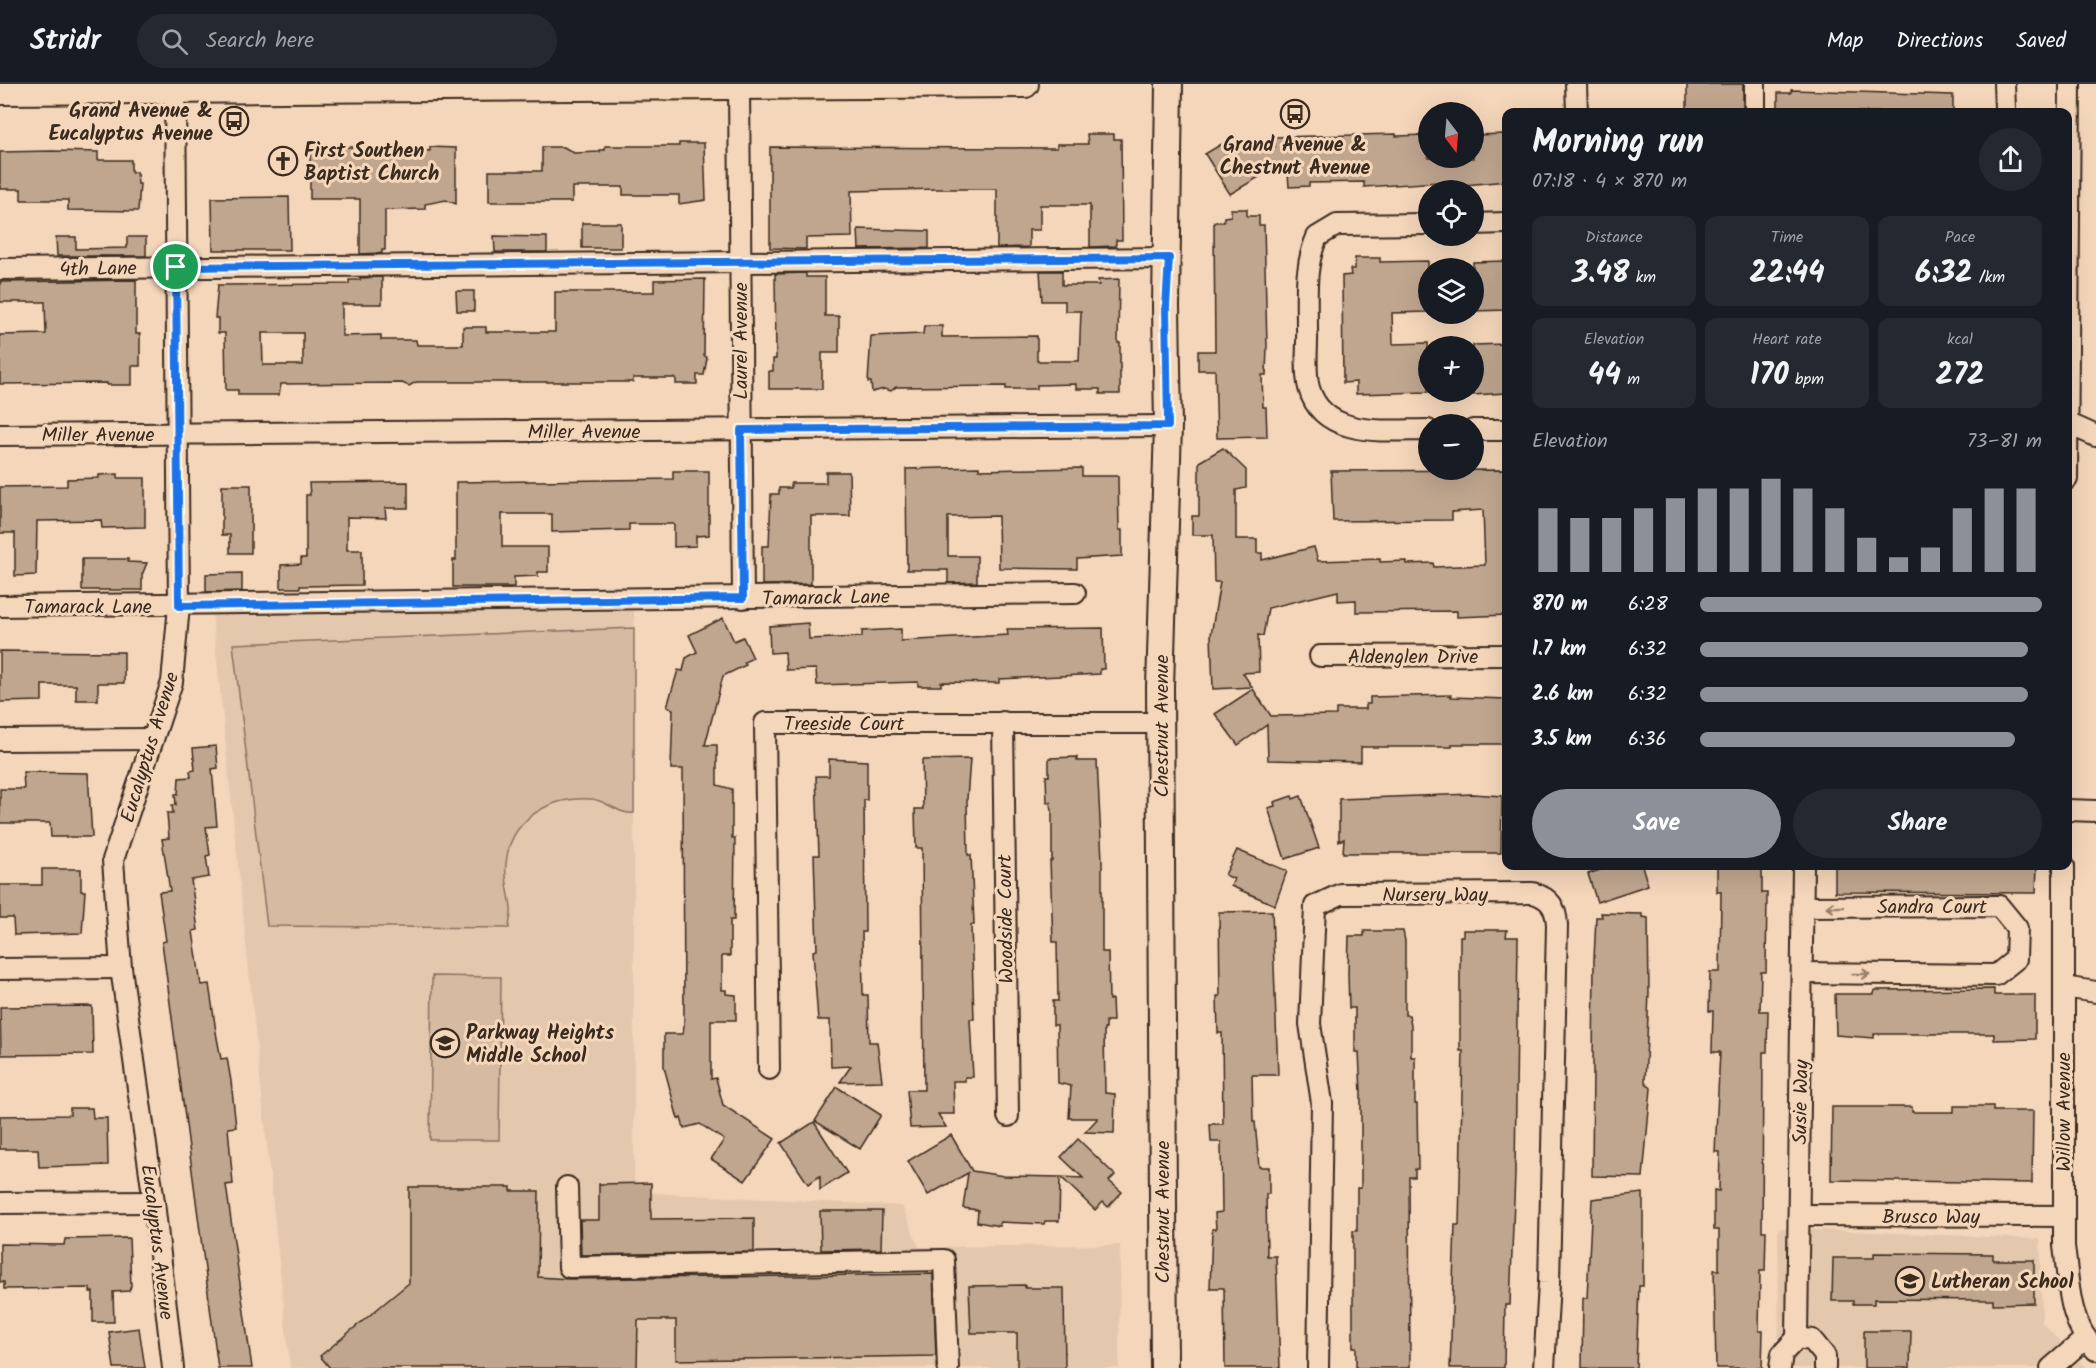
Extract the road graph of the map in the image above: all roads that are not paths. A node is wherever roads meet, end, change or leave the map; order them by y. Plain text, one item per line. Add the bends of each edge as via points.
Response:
1 (739, 84) edge
2 (1025, 84) edge
3 (1169, 84) edge
4 (1576, 84) edge
5 (1755, 84) edge
6 (2004, 84) edge
7 (2070, 84) edge
8 (175, 87) edge
9 (0, 92) edge
10 (1577, 108) edge
11 (1755, 108) edge
12 (2005, 108) dead end
13 (2070, 108) edge
14 (1502, 223) edge
15 (1418, 224) edge
16 (1484, 224) edge
17 (1169, 258) junction
18 (740, 263) junction
19 (176, 267) junction
20 (0, 269) edge
21 (2072, 425) edge
22 (1168, 426) junction
23 (741, 430) junction
24 (1418, 430) edge
25 (1484, 430) edge
26 (1502, 430) edge
27 (177, 434) junction
28 (0, 435) edge
29 (2096, 436) edge
30 (1075, 593) dead end
31 (743, 598) junction
32 (0, 606) edge
33 (179, 606) junction
34 (1502, 655) edge
35 (1320, 656) dead end
36 (1003, 722) junction
37 (1160, 723) junction
38 (153, 739) junction
39 (0, 740) edge
40 (2072, 810) edge
41 (2096, 811) edge
42 (1803, 870) edge
43 (2064, 870) edge
44 (1803, 907) junction
45 (121, 968) junction
46 (0, 969) edge
47 (1802, 973) junction
48 (2064, 987) junction
49 (2096, 992) edge
50 (769, 1069) dead end
51 (1008, 1116) dead end
52 (567, 1187) dead end
53 (154, 1202) junction
54 (0, 1203) edge
55 (1799, 1215) junction
56 (2062, 1216) junction
57 (1797, 1338) junction
58 (2091, 1344) edge
59 (173, 1368) edge
60 (948, 1368) edge
61 (1164, 1368) edge
62 (1318, 1368) edge
63 (1544, 1368) edge
64 (1780, 1368) edge
65 (1825, 1368) edge
66 (2051, 1368) edge

1 - 2 main road
1 - 8 main road
1 - 18 street, Laurel Avenue
3 - 17 main road, Chestnut Avenue
4 - 10 street
5 - 11 street
6 - 12 street
7 - 13 street
8 - 9 main road
8 - 19 street, Eucalyptus Avenue
14 - 16 street
15 - 24 street via 1337,225 1317,237 1306,272 1308,386 1316,405 1335,421 1362,431
17 - 18 street, 4th Lane
17 - 22 main road, Chestnut Avenue
18 - 19 street, 4th Lane
18 - 23 street, Laurel Avenue
19 - 20 street, 4th Lane
19 - 27 street, Eucalyptus Avenue
21 - 29 street
22 - 23 street, Miller Avenue
22 - 37 main road, Chestnut Avenue
23 - 27 street, Miller Avenue
23 - 31 street, Laurel Avenue
25 - 26 street
27 - 28 street, Miller Avenue
27 - 33 street, Eucalyptus Avenue
30 - 31 street, Tamarack Lane
31 - 33 street, Tamarack Lane
32 - 33 street, Tamarack Lane
33 - 38 street, Eucalyptus Avenue via 172,681
34 - 35 street, Aldenglen Drive
36 - 37 street, Treeside Court
36 - 50 street, Treeside Court via 765,723
36 - 51 street, Woodside Court
37 - 61 main road, Chestnut Avenue
38 - 39 street
38 - 45 street, Eucalyptus Avenue via 113,860
40 - 41 street
42 - 44 street, Susie Way
43 - 48 street, Willow Avenue
44 - 47 street, Susie Way
47 -> 44 street, Sandra Court via 1996,975 2016,959 2017,928 1999,906
45 - 46 street
45 - 53 street, Eucalyptus Avenue
47 - 55 street, Susie Way
48 - 49 street
48 - 56 street, Willow Avenue
52 - 60 street via 569,1267 944,1260
53 - 54 street
53 - 59 street, Eucalyptus Avenue
55 - 56 street, Brusco Way
55 - 57 street, Susie Way
56 - 58 street, Willow Avenue via 2072,1309
57 - 64 street via 1782,1354
57 - 65 street via 1812,1340 1825,1356
58 - 66 street
62 - 63 street, Nursery Way via 1322,1103 1311,1024 1315,906 1341,894 1533,893 1551,902 1557,925

